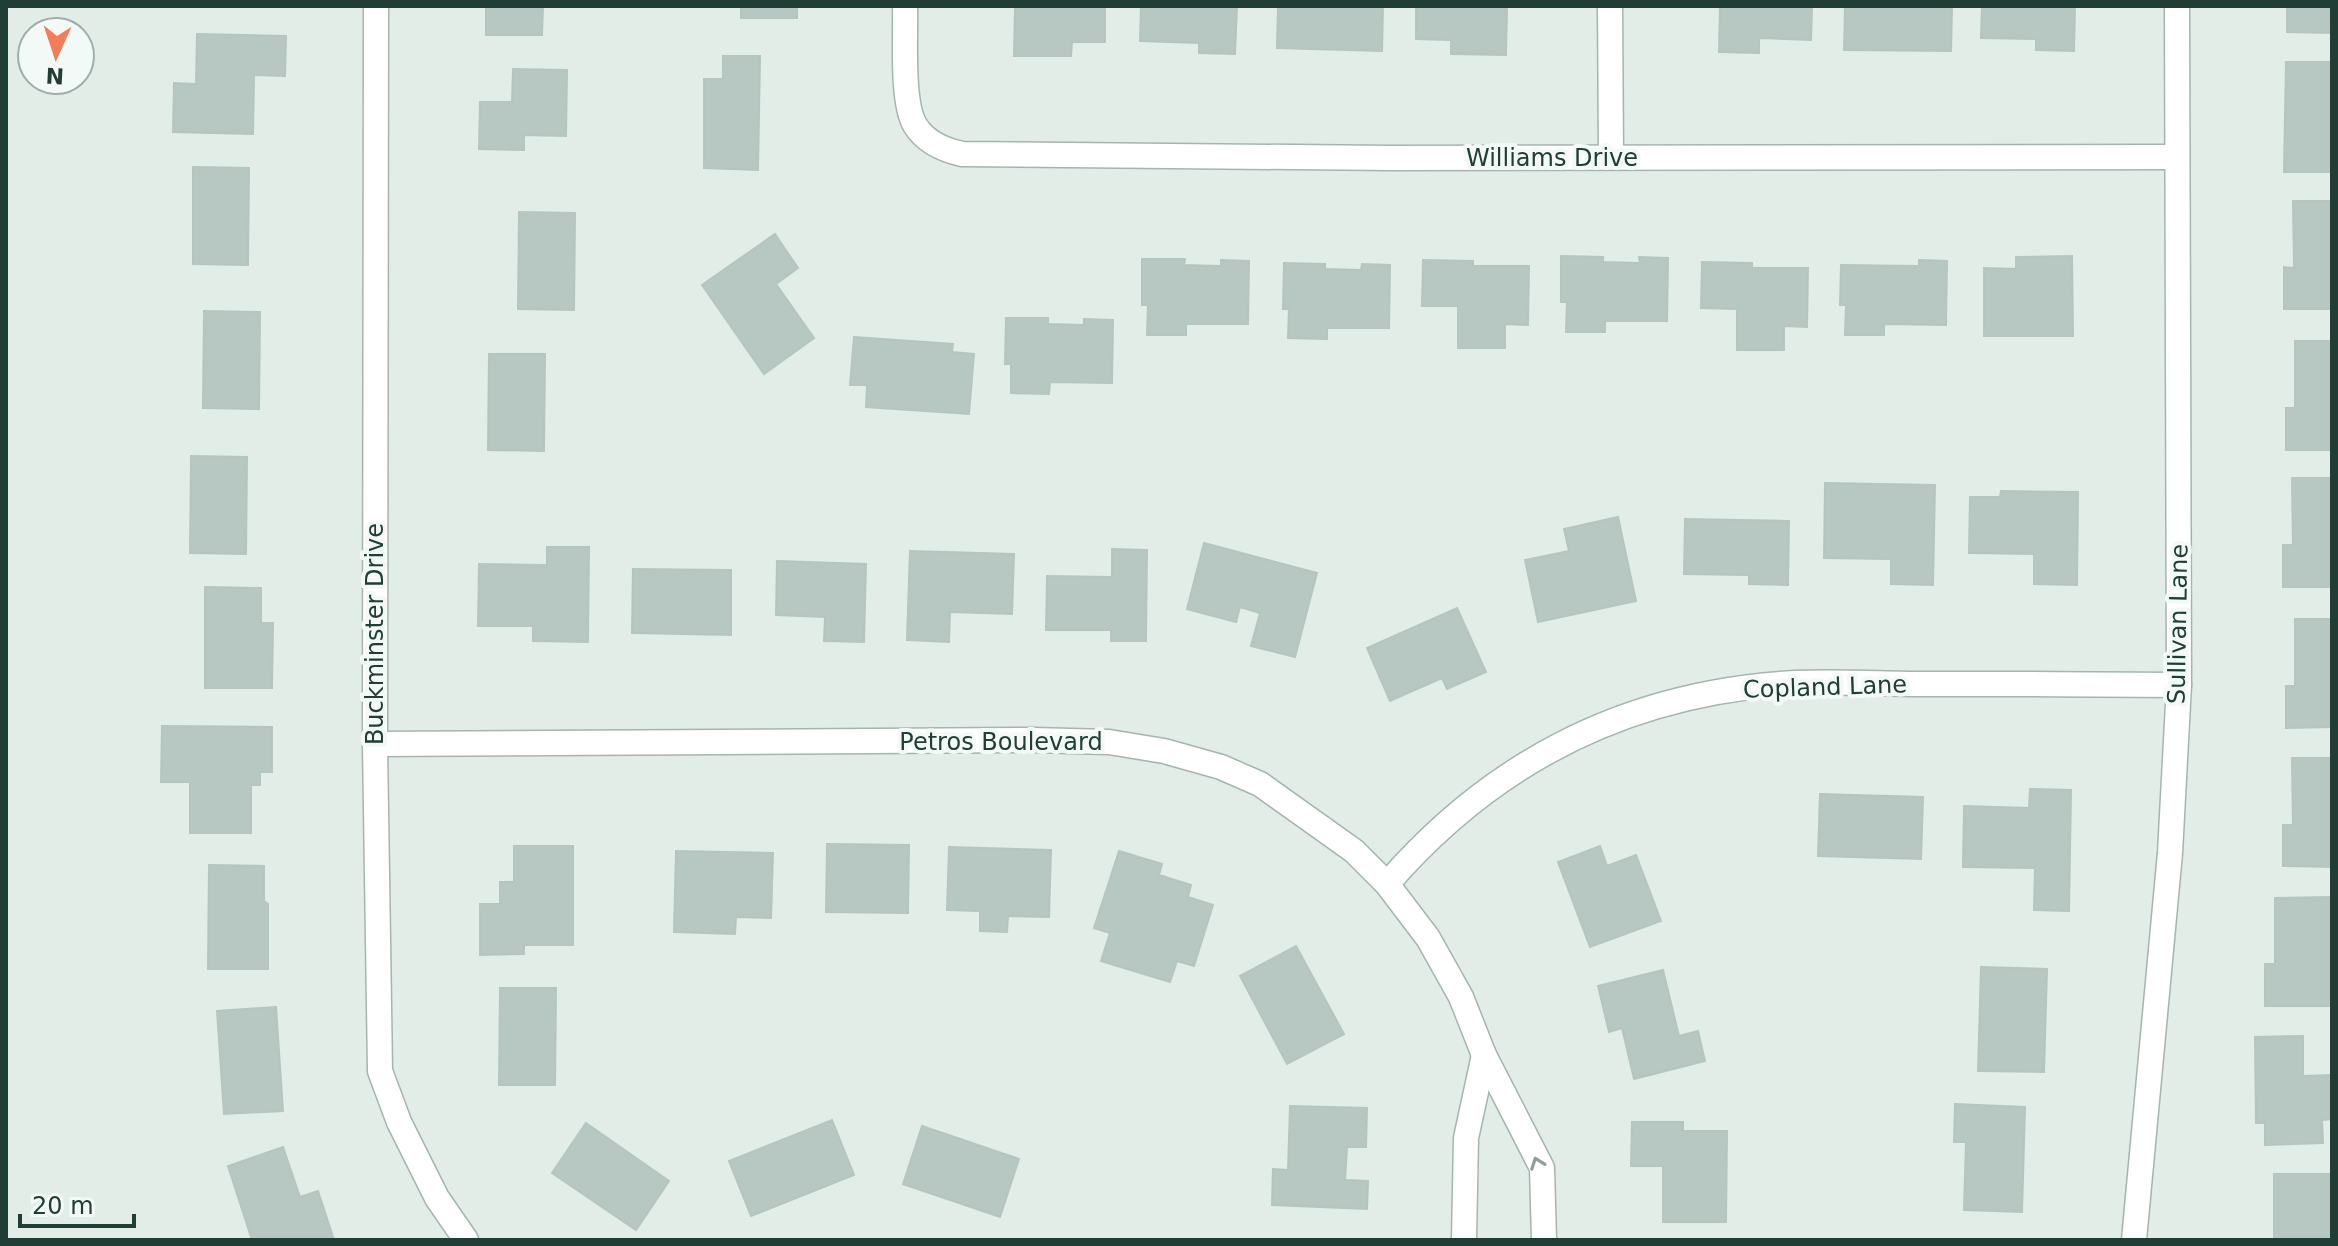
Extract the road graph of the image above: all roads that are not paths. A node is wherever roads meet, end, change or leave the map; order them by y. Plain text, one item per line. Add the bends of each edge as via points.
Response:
1 (376, 6) edge
2 (905, 6) edge
3 (1610, 6) edge
4 (2177, 6) edge
5 (1611, 157) junction
6 (2177, 157) junction
7 (2179, 685) junction
8 (375, 744) junction
9 (1387, 884) junction
10 (1484, 1055) junction
11 (466, 1240) edge
12 (1464, 1240) edge
13 (1544, 1240) edge
14 (2134, 1240) edge

1 - 8 street, Buckminster Drive
2 - 5 street, Williams Drive via 909,110 916,127 945,150
3 - 5 street
4 - 6 street, Sullivan Lane
5 - 6 street, Williams Drive
6 - 7 street, Sullivan Lane
7 - 9 street, Copland Lane via 1795,683 1714,693 1636,711 1574,737 1512,772 1458,812
7 - 14 street, Sullivan Lane via 2170,853
8 - 9 street, Petros Boulevard via 1109,742 1221,767 1260,784 1354,851
8 - 11 street, Buckminster Drive via 380,1071 437,1198
9 - 10 street, Petros Boulevard via 1428,938 1461,997
10 - 12 street via 1466,1138
13 -> 10 street, Petros Boulevard via 1542,1168

